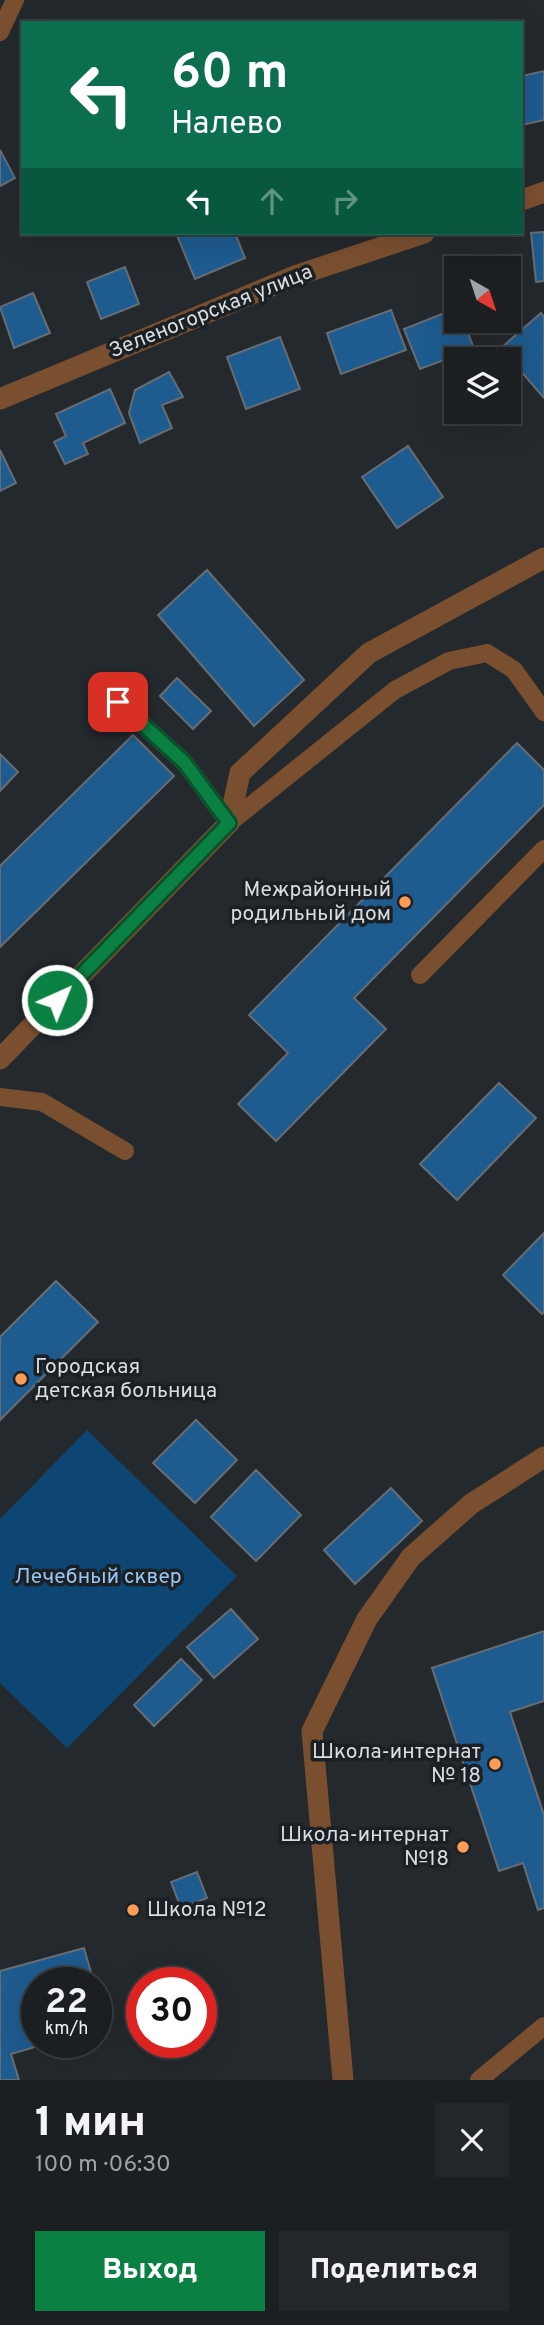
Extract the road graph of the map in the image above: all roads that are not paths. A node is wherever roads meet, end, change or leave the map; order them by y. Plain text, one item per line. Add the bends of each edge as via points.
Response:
1 (15, 0) edge
2 (0, 32) edge
3 (544, 192) edge
4 (523, 200) edge
5 (418, 235) edge
6 (0, 399) edge
7 (544, 558) edge
8 (118, 702) dead end
9 (544, 712) edge
10 (229, 823) junction
11 (544, 849) edge
12 (420, 975) dead end
13 (0, 1059) edge
14 (0, 1097) edge
15 (125, 1151) dead end
16 (544, 1457) edge
17 (544, 2026) edge
18 (343, 2080) edge
19 (479, 2080) edge

1 - 2 lane
3 - 4 street
5 - 6 street, Зеленогорская улица via 295,276
7 - 10 street via 369,653 240,773
8 - 10 lane via 184,762
9 - 10 lane via 514,670 487,653 449,661 395,690
10 - 13 street
11 - 12 lane
14 - 15 lane via 42,1102
16 - 18 street via 471,1504 411,1557 367,1619 312,1731
17 - 19 lane

